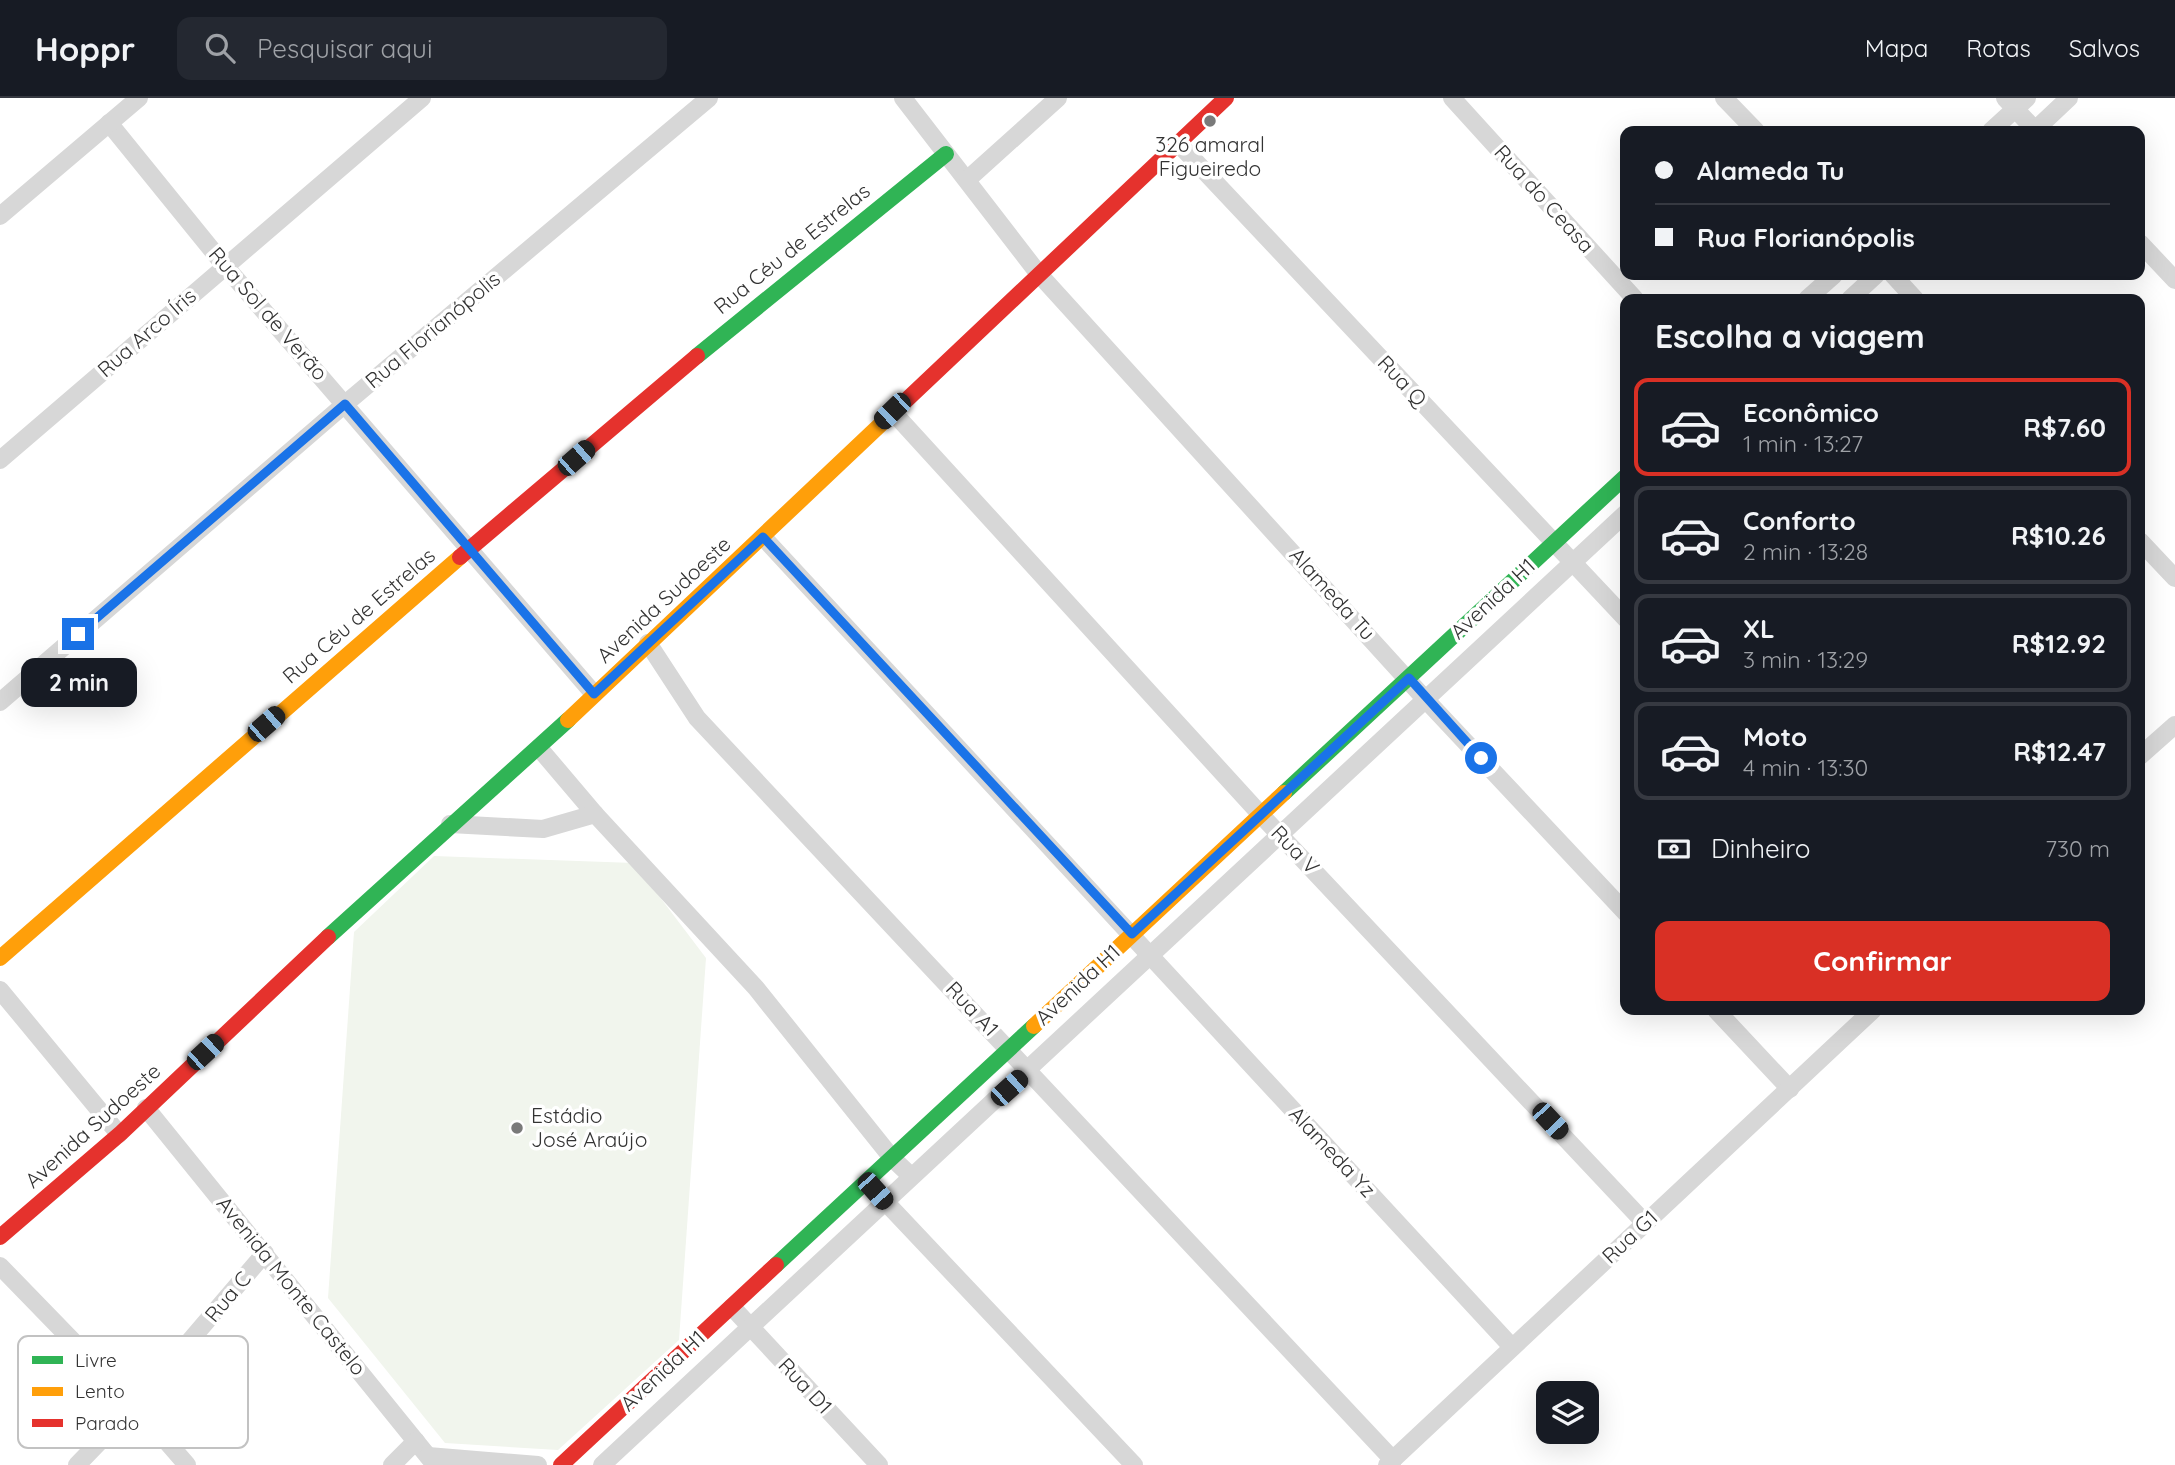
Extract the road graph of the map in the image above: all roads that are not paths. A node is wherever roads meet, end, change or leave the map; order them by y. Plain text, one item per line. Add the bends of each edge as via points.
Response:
1 (139, 98) edge
2 (422, 98) edge
3 (709, 98) edge
4 (903, 98) edge
5 (1058, 98) edge
6 (1226, 98) edge
7 (1452, 98) edge
8 (1724, 98) edge
9 (2069, 98) edge
10 (2016, 102) edge
11 (109, 123) junction
12 (1751, 126) edge
13 (1995, 126) edge
14 (2032, 126) edge
15 (2040, 126) edge
16 (1178, 143) junction
17 (946, 154) junction
18 (968, 179) junction
19 (0, 192) edge
20 (6, 211) edge
21 (2145, 248) edge
22 (225, 266) junction
23 (1038, 273) junction
24 (1828, 280) edge
25 (1871, 280) edge
26 (1897, 280) edge
27 (2175, 280) edge
28 (1630, 294) edge
29 (1813, 294) edge
30 (1855, 294) edge
31 (1910, 294) edge
32 (345, 404) junction
33 (892, 411) junction
34 (0, 460) edge
35 (1620, 482) edge
36 (1620, 519) edge
37 (763, 537) junction
38 (1553, 543) junction
39 (2145, 546) edge
40 (471, 549) junction
41 (1574, 564) junction
42 (2175, 578) edge
43 (1620, 613) edge
44 (648, 643) junction
45 (1409, 678) junction
46 (594, 694) junction
47 (1426, 700) junction
48 (0, 702) edge
49 (2175, 725) edge
50 (539, 748) junction
51 (2145, 752) edge
52 (595, 814) junction
53 (1261, 815) junction
54 (450, 824) junction
55 (1282, 836) junction
56 (1620, 908) edge
57 (1132, 934) junction
58 (1153, 956) junction
59 (0, 958) edge
60 (0, 990) edge
61 (1721, 1015) edge
62 (1868, 1015) edge
63 (1010, 1049) junction
64 (1029, 1070) junction
65 (1790, 1089) junction
66 (146, 1108) junction
67 (120, 1134) junction
68 (892, 1158) junction
69 (911, 1176) junction
70 (866, 1180) junction
71 (884, 1202) junction
72 (1645, 1223) junction
73 (0, 1237) edge
74 (265, 1253) junction
75 (0, 1266) edge
76 (732, 1307) junction
77 (750, 1326) junction
78 (68, 1336) edge
79 (194, 1336) edge
80 (1511, 1347) junction
81 (589, 1439) junction
82 (416, 1441) junction
83 (93, 1448) edge
84 (172, 1448) edge
85 (431, 1461) edge
86 (1390, 1462) edge
87 (608, 1463) edge
88 (77, 1465) edge
89 (187, 1465) edge
90 (392, 1465) edge
91 (538, 1465) edge
92 (561, 1465) edge
93 (879, 1465) edge
94 (1134, 1465) edge

1 - 11 street
2 - 22 street, Rua Arco Íris
3 - 32 street, Rua Florianópolis
4 - 17 street, Alameda Tu
5 - 18 street
6 - 16 street, Avenida Sudoeste
7 - 28 street, Rua do Ceasa
8 - 12 street
9 - 15 street
10 - 13 street
10 - 14 street
11 - 20 street
11 - 22 street, Rua Sol de Verão
16 - 23 street, Avenida Sudoeste
16 - 38 street, Rua Q
17 - 18 street, Alameda Tu
17 - 40 street, Rua Céu de Estrelas via 723,331
18 - 23 street, Alameda Tu
19 - 20 street
21 - 27 street
22 - 32 street, Rua Sol de Verão
22 - 34 street, Rua Arco Íris
23 - 33 street, Avenida Sudoeste
23 - 45 street, Alameda Tu
24 - 29 street
25 - 30 street
26 - 31 street
32 - 40 street, Rua Sol de Verão
32 - 48 street, Rua Florianópolis
33 - 37 street, Avenida Sudoeste
33 - 53 street, Rua V
35 - 38 street, Avenida H1
36 - 41 street, Avenida H1
37 - 44 street, Avenida Sudoeste
37 - 57 street, Alameda Yz
38 - 41 street, Rua Q
38 - 45 street, Avenida H1
39 - 42 street
40 - 46 street, Rua Sol de Verão
40 - 59 street, Rua Céu de Estrelas
41 - 43 street, Rua Q
41 - 47 street, Avenida H1
44 - 46 street, Avenida Sudoeste
44 - 63 street, Rua A1 via 697,718
45 - 47 street, Alameda Tu
45 - 53 street, Avenida H1
46 - 50 street, Avenida Sudoeste
47 - 55 street, Avenida H1
47 - 56 street, Alameda Tu
49 - 51 street
50 - 52 street
50 - 54 street, Avenida Sudoeste
52 - 54 street via 543,829
52 - 68 street via 756,988
53 - 55 street, Rua V
53 - 57 street, Avenida H1
54 - 66 street, Avenida Sudoeste
55 - 58 street, Avenida H1
55 - 72 street, Rua V
57 - 58 street, Alameda Yz
57 - 63 street, Avenida H1
58 - 64 street, Avenida H1
58 - 80 street, Alameda Yz
60 - 67 street
61 - 65 street
62 - 65 street, Rua G1
63 - 64 street, Rua A1
63 - 68 street, Avenida H1
64 - 69 street, Avenida H1
64 - 86 street, Rua A1
65 - 72 street, Rua G1
66 - 67 street, Avenida Sudoeste
66 - 74 street, Avenida Monte Castelo
67 - 73 street, Avenida Sudoeste
68 - 69 street
68 - 70 street, Avenida H1
69 - 71 street, Avenida H1
70 - 71 street
70 - 76 street, Avenida H1
71 - 77 street, Avenida H1
71 - 94 street
72 - 80 street, Rua G1
74 - 79 street, Rua C
74 - 82 street, Avenida Monte Castelo
75 - 78 street
76 - 77 street, Rua D1
76 - 81 street, Avenida H1
77 - 87 street, Avenida H1
77 - 93 street, Rua D1
80 - 86 street, Rua G1
81 - 87 street
81 - 92 street, Avenida H1
82 - 85 street, Avenida Monte Castelo
82 - 90 street
83 - 88 street, Rua C
84 - 89 street
85 - 91 street

